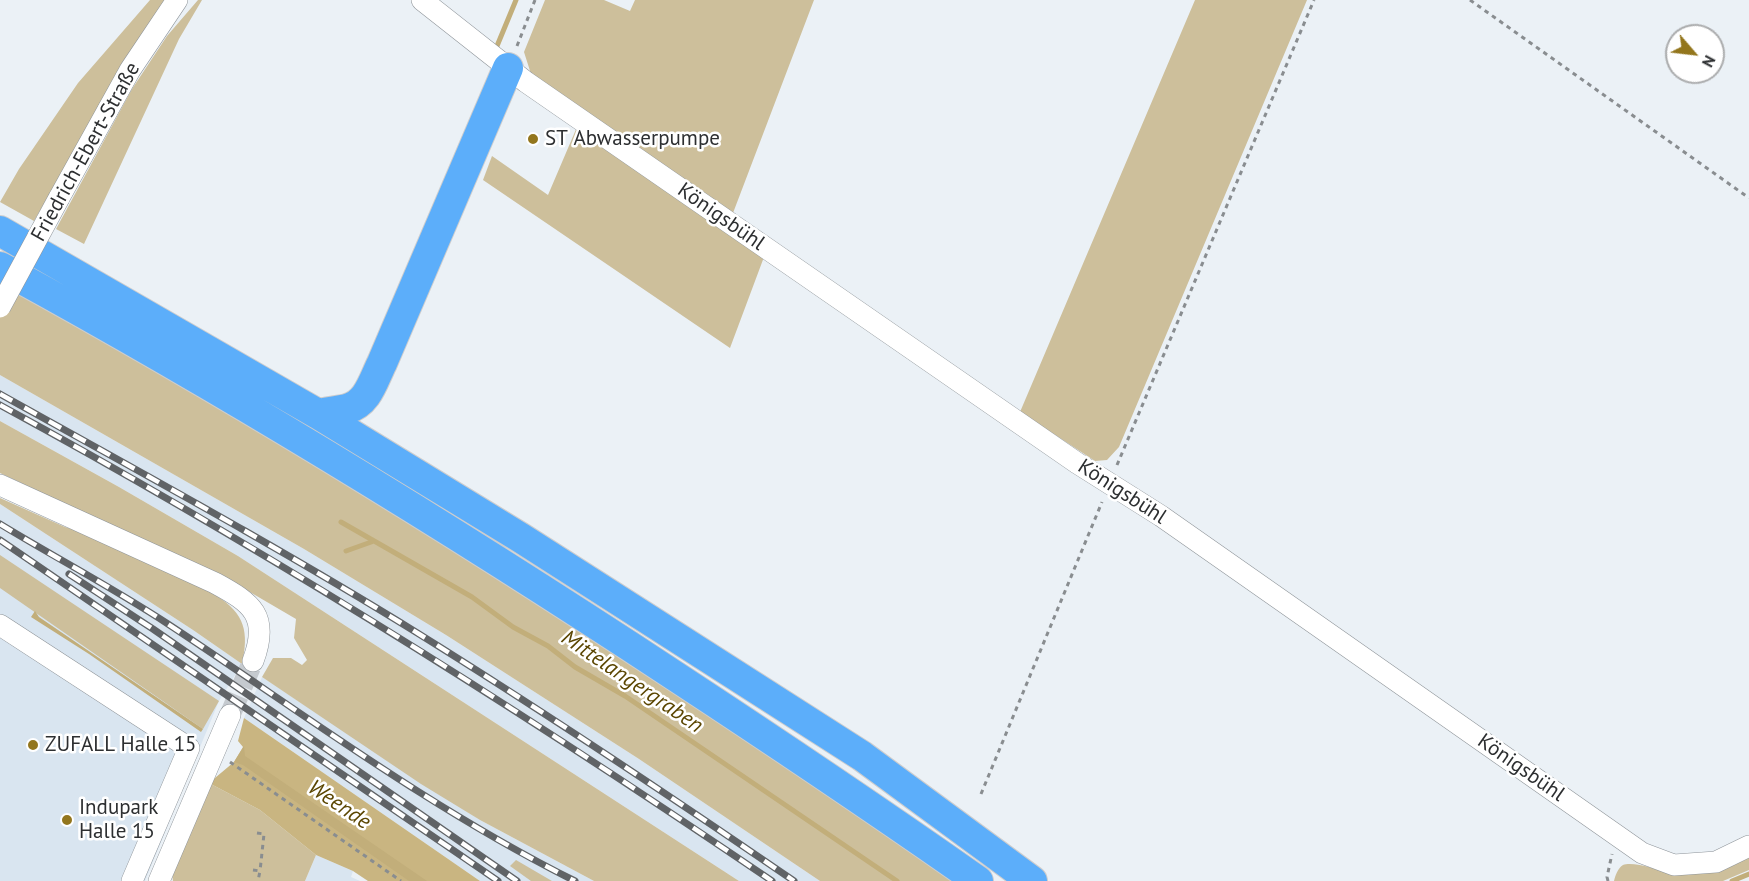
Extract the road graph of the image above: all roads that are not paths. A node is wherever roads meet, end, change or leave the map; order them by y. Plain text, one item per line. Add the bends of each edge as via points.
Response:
1 (177, 0) edge
2 (422, 0) edge
3 (508, 68) junction
4 (0, 231) edge
5 (0, 267) edge
6 (0, 306) edge
7 (318, 414) junction
8 (0, 485) edge
9 (3, 632) edge
10 (253, 661) tunnel mouth
11 (230, 715) tunnel mouth
12 (1749, 846) edge
13 (132, 881) edge
14 (159, 881) edge
15 (978, 881) edge
16 (1032, 881) edge

1 - 6 street, Friedrich-Ebert-Straße, bridge via 130,70
2 - 3 street, Königsbühl
3 - 7 highway via 366,396 346,409
3 - 12 street, Königsbühl via 1642,853 1674,865 1716,862
4 - 7 highway
5 - 15 highway via 293,434 514,570 869,804
7 - 16 highway via 862,756
8 - 10 street via 239,596 260,626
9 - 13 street via 189,748
11 - 14 street

